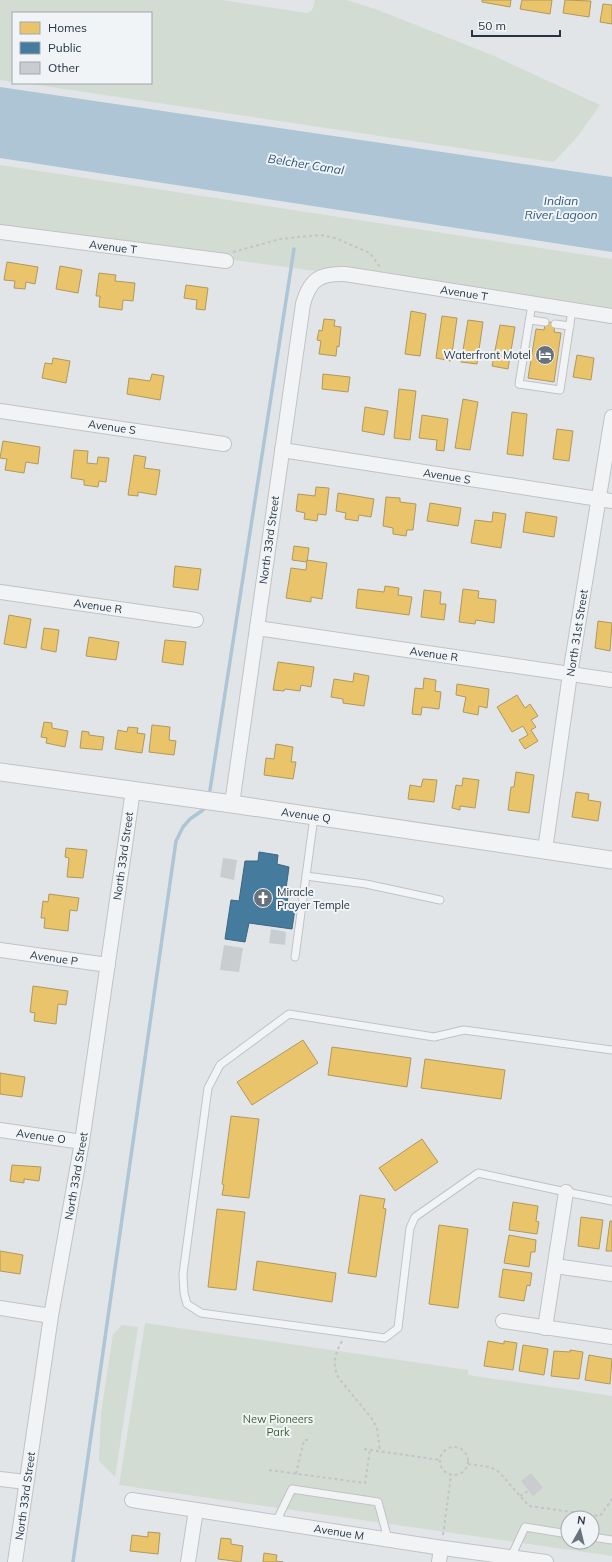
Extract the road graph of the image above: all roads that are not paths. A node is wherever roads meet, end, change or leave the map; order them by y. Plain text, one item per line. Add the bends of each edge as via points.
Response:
1 (0, 232) edge
2 (229, 257) road end
3 (316, 279) joint
4 (532, 304) junction
5 (572, 310) junction
6 (612, 316) edge
7 (530, 320) junction
8 (545, 322) dead end
9 (555, 324) dead end
10 (570, 326) junction
11 (0, 411) edge
12 (612, 417) edge
13 (224, 444) dead end
14 (282, 450) junction
15 (606, 500) edge
16 (0, 592) edge
17 (196, 620) dead end
18 (257, 628) junction
19 (570, 674) junction
20 (612, 680) edge
21 (0, 772) edge
22 (133, 790) junction
23 (232, 804) junction
24 (314, 816) junction
25 (545, 850) junction
26 (612, 860) edge
27 (306, 876) junction
28 (440, 900) dead end
29 (0, 950) edge
30 (295, 957) dead end
31 (108, 965) junction
32 (612, 1050) edge
33 (0, 1130) edge
34 (82, 1142) junction
35 (566, 1192) junction
36 (612, 1201) edge
37 (554, 1266) junction
38 (612, 1274) edge
39 (0, 1308) edge
40 (51, 1316) junction
41 (503, 1321) dead end
42 (545, 1328) junction
43 (612, 1337) edge
44 (0, 1479) edge
45 (26, 1482) junction
46 (132, 1500) dead end
47 (196, 1510) junction
48 (276, 1522) junction
49 (560, 1533) edge
50 (600, 1538) edge
51 (388, 1539) junction
52 (612, 1540) edge
53 (442, 1543) junction
54 (511, 1557) junction
55 (16, 1562) edge
56 (188, 1562) edge
57 (439, 1562) edge
58 (546, 1562) edge

1 - 2 street, Avenue T
3 - 4 street, Avenue T via 331,273
3 - 14 street, North 33rd Street via 306,294 304,304
4 - 5 street, Avenue T
4 - 7 lane
5 - 6 street, Avenue T
5 - 10 lane
7 - 8 lane
7 - 10 lane via 519,384 560,390
9 - 10 lane
11 - 13 street, Avenue S
12 - 15 street, North 31st Street
14 - 15 street, Avenue S
14 - 18 street, North 33rd Street
15 - 19 street, North 31st Street
16 - 17 street, Avenue R
18 - 19 street, Avenue R
18 - 23 street, North 33rd Street
19 - 20 street, Avenue R
19 - 25 street, North 31st Street
21 - 22 street, Avenue Q
22 - 23 street, Avenue Q
22 - 31 street, North 33rd Street
23 - 24 street, Avenue Q
24 - 25 street, Avenue Q
24 - 27 lane
25 - 26 street, Avenue Q
27 - 28 lane via 366,884
27 - 30 lane
29 - 31 street, Avenue P
31 - 34 street, North 33rd Street
32 - 35 lane via 464,1030 434,1037 289,1014 220,1065 208,1088 184,1274 184,1293 188,1304 201,1313 385,1338 398,1328 410,1228 415,1217 478,1173
33 - 34 street, Avenue O
34 - 40 street, North 33rd Street
35 - 36 lane
35 - 37 street
37 - 38 street
37 - 42 street
39 - 40 street
40 - 45 street, North 33rd Street
41 - 42 street
42 - 43 street
44 - 45 street
45 - 55 street, North 33rd Street
46 - 47 street, Avenue M
47 - 48 street, Avenue M
47 - 56 street
48 - 51 street, Avenue M
48 - 51 lane via 292,1489 378,1502
49 - 54 lane via 525,1527
50 - 52 lane
51 - 53 street, Avenue M
53 - 54 street, Avenue M
53 - 57 street
54 - 58 street, Avenue M

